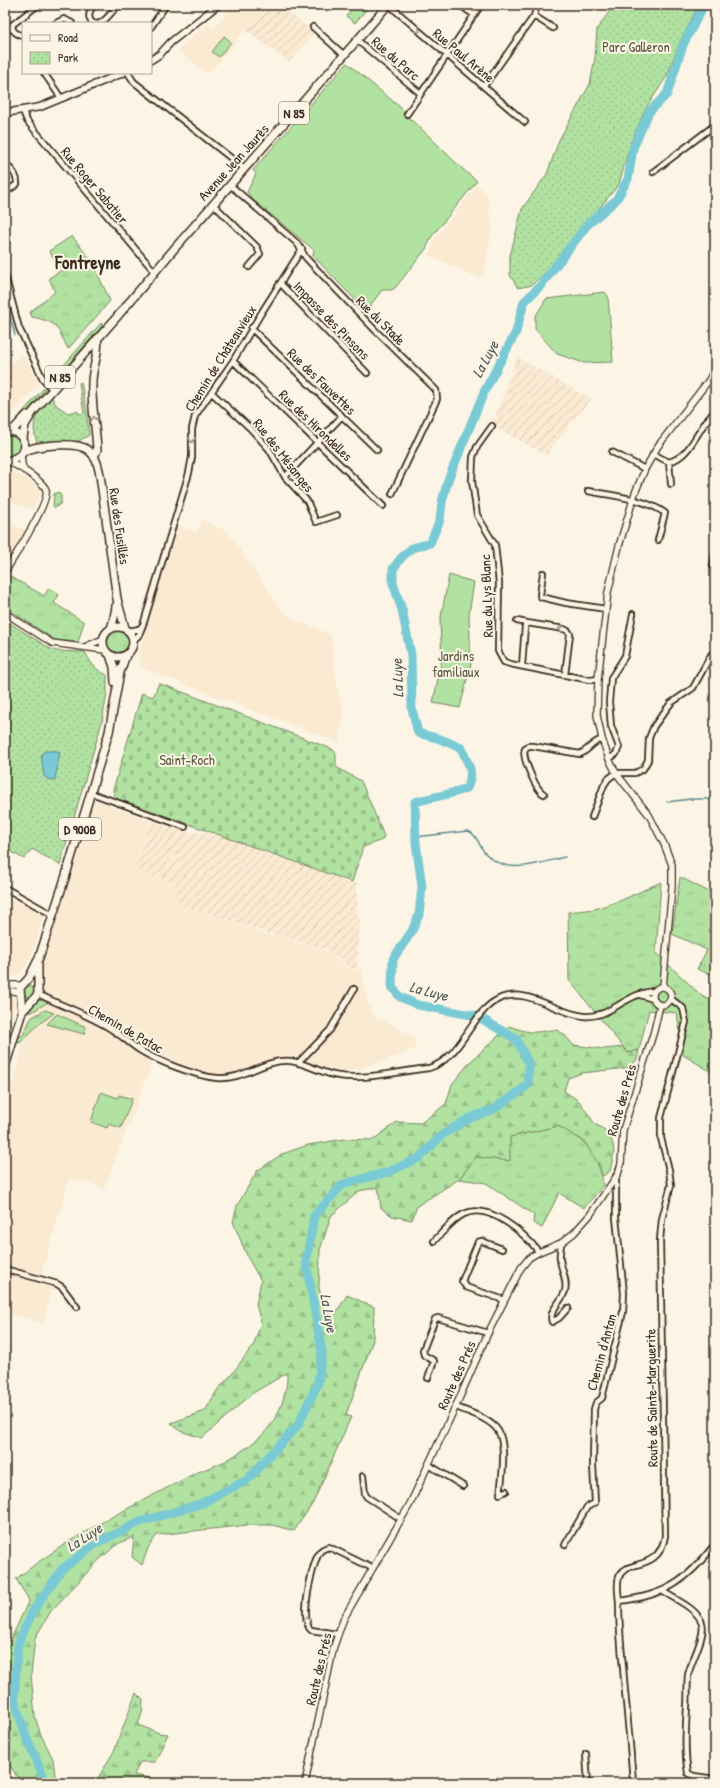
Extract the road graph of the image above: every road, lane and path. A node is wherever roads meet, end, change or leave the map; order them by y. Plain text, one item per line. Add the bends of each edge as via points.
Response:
1 (38, 5) edge
2 (95, 5) edge
3 (118, 5) edge
4 (166, 5) edge
5 (218, 5) edge
6 (389, 5) edge
7 (460, 5) edge
8 (481, 5) edge
9 (537, 5) edge
10 (474, 15) junction
11 (534, 16) junction
12 (58, 22) edge
13 (70, 22) edge
14 (94, 22) edge
15 (102, 22) edge
16 (152, 26) edge
17 (5, 27) edge
18 (313, 27) dead end
19 (553, 28) dead end
20 (13, 30) junction
21 (22, 36) edge
22 (358, 40) junction
23 (344, 55) junction
24 (447, 55) junction
25 (152, 59) edge
26 (45, 74) edge
27 (121, 74) edge
28 (129, 74) edge
29 (484, 86) junction
30 (420, 93) junction
31 (61, 98) junction
32 (23, 111) junction
33 (5, 114) edge
34 (407, 114) dead end
35 (525, 122) dead end
36 (715, 125) edge
37 (709, 129) junction
38 (715, 131) edge
39 (5, 162) edge
40 (244, 169) junction
41 (653, 172) dead end
42 (230, 185) junction
43 (5, 193) edge
44 (213, 204) junction
45 (302, 249) junction
46 (249, 266) dead end
47 (154, 271) junction
48 (6, 277) edge
49 (280, 283) junction
50 (128, 301) junction
51 (252, 328) junction
52 (97, 339) junction
53 (233, 361) junction
54 (715, 368) edge
55 (367, 373) dead end
56 (52, 389) junction
57 (212, 393) junction
58 (715, 411) edge
59 (342, 416) junction
60 (492, 426) dead end
61 (8, 431) edge
62 (23, 439) junction
63 (318, 442) junction
64 (43, 446) junction
65 (377, 450) dead end
66 (612, 452) dead end
67 (22, 454) junction
68 (653, 454) junction
69 (94, 457) junction
70 (8, 462) edge
71 (669, 462) junction
72 (645, 469) junction
73 (25, 471) junction
74 (285, 477) junction
75 (671, 484) dead end
76 (588, 491) dead end
77 (392, 494) dead end
78 (632, 500) junction
79 (383, 506) dead end
80 (337, 515) dead end
81 (658, 540) dead end
82 (715, 555) edge
83 (715, 568) edge
84 (5, 572) edge
85 (543, 572) dead end
86 (116, 599) junction
87 (606, 609) junction
88 (6, 613) edge
89 (633, 614) dead end
90 (516, 621) dead end
91 (527, 623) junction
92 (142, 626) junction
93 (111, 628) junction
94 (127, 630) junction
95 (103, 639) junction
96 (134, 640) junction
97 (85, 646) junction
98 (107, 652) junction
99 (126, 655) junction
100 (711, 655) dead end
101 (522, 666) junction
102 (565, 675) junction
103 (598, 679) junction
104 (116, 698) junction
105 (602, 739) junction
106 (608, 759) junction
107 (616, 773) junction
108 (91, 793) junction
109 (544, 794) dead end
110 (592, 817) dead end
111 (185, 828) dead end
112 (5, 888) edge
113 (53, 915) junction
114 (39, 958) junction
115 (5, 985) edge
116 (36, 985) junction
117 (663, 986) junction
118 (22, 989) junction
119 (354, 989) dead end
120 (5, 990) edge
121 (654, 990) junction
122 (38, 994) junction
123 (636, 995) junction
124 (653, 999) junction
125 (671, 999) junction
126 (31, 1000) junction
127 (660, 1005) junction
128 (22, 1012) junction
129 (298, 1063) junction
130 (5, 1067) edge
131 (616, 1176) junction
132 (434, 1241) dead end
133 (561, 1243) junction
134 (502, 1248) dead end
135 (538, 1252) junction
136 (5, 1269) edge
137 (504, 1300) junction
138 (77, 1307) dead end
139 (568, 1308) dead end
140 (488, 1333) junction
141 (428, 1378) dead end
142 (456, 1407) junction
143 (429, 1465) junction
144 (362, 1476) dead end
145 (464, 1486) dead end
146 (506, 1491) dead end
147 (401, 1519) junction
148 (715, 1544) edge
149 (565, 1545) dead end
150 (372, 1568) junction
151 (662, 1591) junction
152 (619, 1601) junction
153 (337, 1634) junction
154 (586, 1754) dead end
155 (715, 1779) edge
156 (304, 1783) edge
157 (588, 1783) edge
158 (633, 1783) edge

1 - 20 street via 12,25
2 - 14 street via 88,14
3 - 15 street
4 - 16 street
5 - 25 main road
6 - 22 main road, Avenue Jean Jaurès / N 85
6 -> 24 street, Rue Paul Arène
7 - 10 street
8 - 10 street
9 - 11 street
10 - 24 street
11 - 19 street
11 - 29 street
12 - 13 street via 64,19
17 - 20 street
18 - 23 street
20 - 21 street
22 - 23 main road, Avenue Jean Jaurès / N 85
22 - 30 street, Rue du Parc
23 - 40 main road, Avenue Jean Jaurès / N 85
24 - 29 street, Rue Paul Arène
24 - 30 street
26 - 31 street
27 - 31 main road
28 - 40 street via 134,82
29 - 35 street, Rue Paul Arène
30 - 34 street
31 - 32 main road
32 - 33 main road
32 - 47 street, Rue Roger Sabatier via 27,120
36 - 37 street
37 - 38 street
37 - 41 street
39 - 43 street via 18,181 18,184
40 - 42 main road, Avenue Jean Jaurès / N 85
42 - 44 main road, Avenue Jean Jaurès / N 85
42 - 45 street, Rue du Stade
44 - 46 street via 257,247 260,254
44 - 47 main road, Avenue Jean Jaurès / N 85
45 - 49 street, Chemin de Châteauvieux
45 - 77 street, Rue du Stade via 306,258 332,286 436,390 437,399
47 - 50 main road, Avenue Jean Jaurès / N 85
48 - 56 street via 19,328 43,379
49 - 51 street, Chemin de Châteauvieux
49 - 55 street, Impasse des Pinsons
50 - 52 main road, Avenue Jean Jaurès / N 85
50 - 56 main road, Avenue Jean Jaurès / N 85
51 - 53 street, Chemin de Châteauvieux
51 - 59 street, Rue des Fauvettes
52 - 56 main road, Avenue Jean Jaurès / N 85
69 -> 52 main road via 97,450 92,382 98,348
53 - 57 street, Chemin de Châteauvieux
53 - 63 street, Rue des Hirondelles
54 - 68 street via 709,380
56 - 61 main road, Avenue Jean Jaurès / N 85 via 19,425
56 - 62 main road, Avenue Jean Jaurès / N 85 via 28,421
57 - 74 street, Rue des Mésanges via 250,428 269,450
57 -> 92 street, Chemin de Châteauvieux via 193,423 189,473
58 - 71 street via 684,454
59 - 63 street
59 - 65 street, Rue des Fauvettes
60 - 101 street, Rue du Lys Blanc via 473,457 473,494 477,514 495,545 499,583 498,650 504,662
61 - 62 main road via 18,433
62 - 64 main road
62 - 67 main road, Avenue Jean Jaurès
63 - 74 street
63 - 79 street, Rue des Hirondelles
64 - 67 main road
64 - 69 main road via 79,445 86,448
66 - 72 street
67 - 70 main road
67 - 73 street
68 - 71 street
68 - 72 street
69 - 86 main road, Rue des Fusillés via 102,486
70 - 73 street
71 - 75 street
72 - 78 street
73 - 84 street via 46,489 46,500
74 - 80 street, Rue des Mésanges via 307,501 316,522
76 - 78 street
78 - 81 street via 665,513
78 - 87 street
82 - 83 street
85 - 87 street via 541,597
86 - 93 main road, Rue des Fusillés
86 - 94 main road, Rue des Fusillés
87 - 103 street
88 - 97 street via 52,643
89 - 106 street via 625,656 611,678 611,726 619,747 616,754
90 - 91 street
91 - 101 street
102 -> 91 street via 570,634 568,631
92 - 94 street via 139,629
92 - 96 street, Chemin de Châteauvieux
93 - 94 main road
93 - 95 main road
94 - 96 main road
95 - 97 street
95 - 98 main road
96 - 99 main road via 133,648
97 - 98 street
98 - 99 main road via 118,658
98 - 104 main road, D 900B via 114,667
99 - 104 main road, D 900B
100 - 107 street via 693,688 671,703 654,726 649,738 648,760 643,769 635,773
101 - 102 street, Rue du Lys Blanc
102 - 103 street, Rue du Lys Blanc
103 - 105 street via 597,715
104 - 108 main road, D 900B
105 - 106 street
105 - 109 street via 593,742 580,754 528,746 524,756 537,789
106 - 107 street
107 - 110 street via 604,785
107 - 117 street via 649,815 672,865
108 - 111 street
108 - 113 main road, D 900B
112 - 113 street
113 - 114 main road, D 900B
114 - 116 main road, D 900B
114 - 118 main road, D 900B
115 - 118 street
116 - 118 main road via 32,982
116 - 122 main road
117 - 121 street
117 - 125 street via 670,991
118 - 120 street
118 - 126 main road via 24,999
118 - 128 main road
119 - 129 street via 333,1026
121 - 123 street, Chemin de Patac
121 - 124 street
122 - 126 main road
122 - 129 street, Chemin de Patac via 111,1029 154,1058 203,1075 228,1078 244,1075 269,1063
123 - 124 street
123 - 129 street, Chemin de Patac via 602,1014 592,1016 576,1015 522,996 504,997 486,1009 448,1058 429,1068 345,1077
124 - 127 street
125 - 127 street via 668,1003
125 - 152 street, Route de Sainte-Marguerite via 681,1006 686,1016 675,1070 663,1106 660,1128 671,1185 662,1219 660,1240 665,1536 663,1545 654,1557 621,1572 618,1582
126 - 128 main road
127 - 131 street, Route des Prés via 623,1130 621,1164
128 - 130 main road
131 - 133 street, Route des Prés via 590,1215
131 - 149 street, Chemin d'Antan via 616,1218 624,1293 623,1312 602,1398 594,1409 595,1503 587,1508
132 - 135 street via 458,1218 478,1211 498,1216 534,1245
133 - 135 street, Route des Prés
133 - 139 street via 560,1259 566,1286 562,1298 550,1316 552,1322
134 - 137 street via 478,1242 462,1280 466,1287
135 - 137 street, Route des Prés via 521,1268
136 - 138 street via 57,1284
137 - 140 street, Route des Prés
140 - 141 street via 435,1319 423,1350 424,1355 434,1361
140 - 142 street, Route des Prés
142 - 143 street, Route des Prés
142 - 146 street via 496,1427 502,1440 503,1470 500,1494
143 - 145 street
143 - 147 street, Route des Prés
144 - 147 street via 367,1497
147 - 150 street, Route des Prés
148 - 151 street via 688,1574 674,1586
150 - 153 street, Route des Prés
153 -> 150 street via 311,1630 306,1623 310,1583 319,1552 333,1548
151 - 152 street via 641,1598
151 - 155 street via 690,1609 700,1618 702,1624 688,1679 686,1759 688,1773
152 - 158 street, Route de Sainte-Marguerite
153 - 156 street, Route des Prés
154 - 157 street

